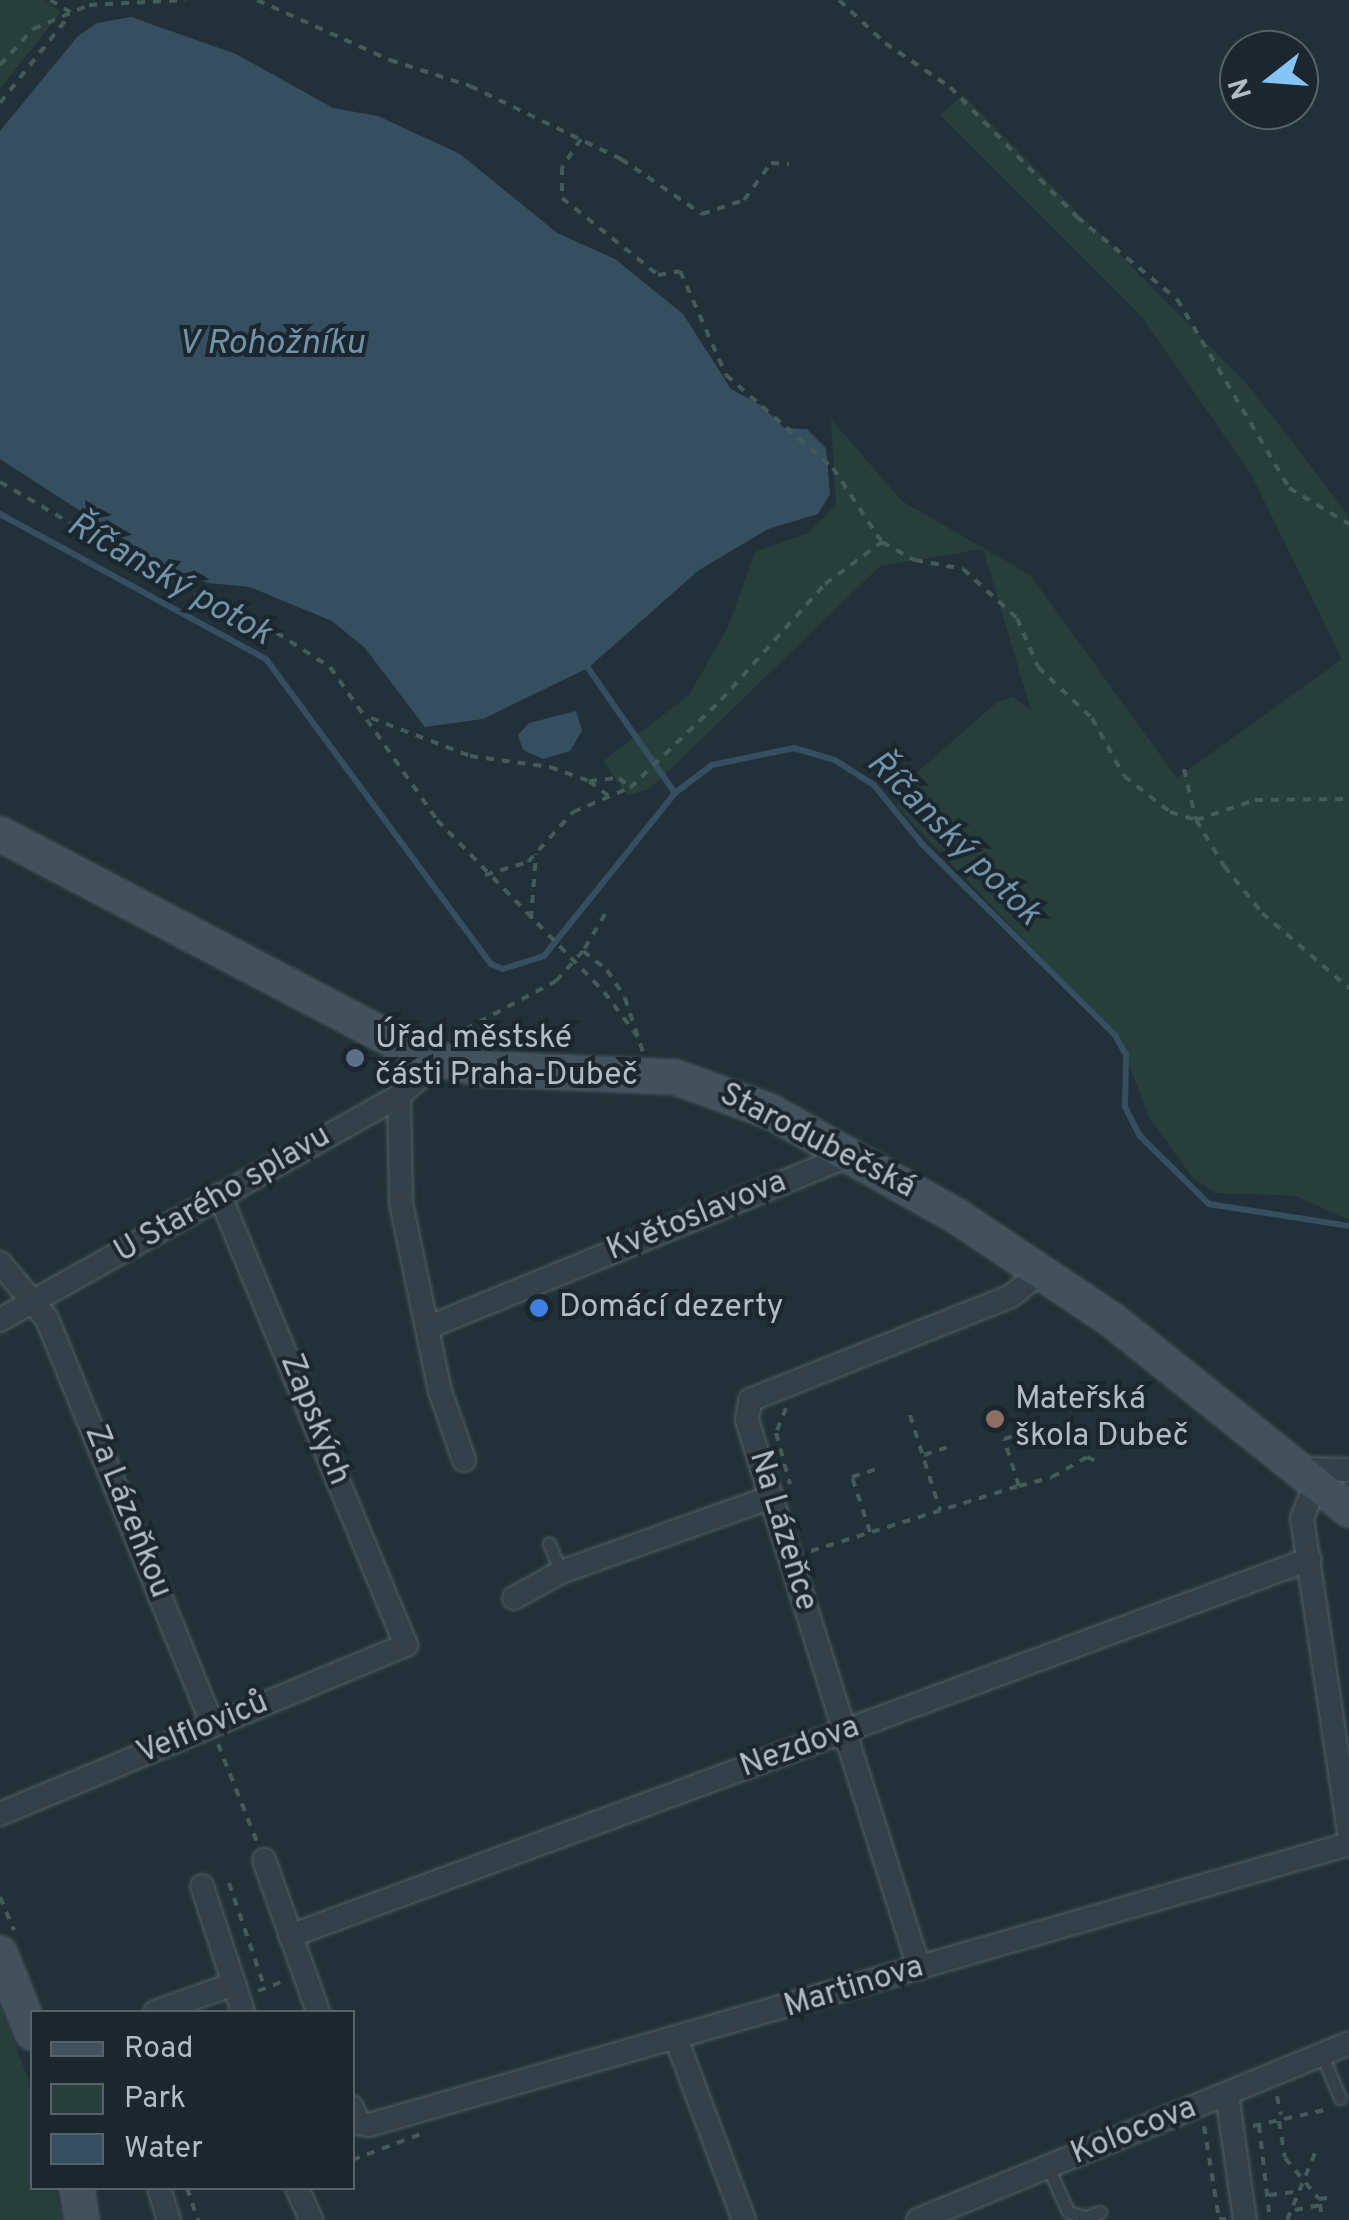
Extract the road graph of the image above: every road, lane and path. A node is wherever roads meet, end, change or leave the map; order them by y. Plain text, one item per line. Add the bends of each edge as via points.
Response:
1 (50, 0) edge
2 (186, 0) edge
3 (258, 0) edge
4 (840, 0) edge
5 (72, 12) junction
6 (0, 65) edge
7 (0, 103) edge
8 (581, 139) junction
9 (789, 164) dead end
10 (0, 482) edge
11 (1349, 524) edge
12 (882, 542) junction
13 (371, 718) junction
14 (1184, 769) dead end
15 (589, 781) junction
16 (630, 788) junction
17 (608, 796) junction
18 (1349, 799) edge
19 (1196, 820) junction
20 (0, 834) edge
21 (536, 854) junction
22 (485, 875) junction
23 (605, 914) dead end
24 (531, 921) junction
25 (583, 951) junction
26 (571, 962) junction
27 (1349, 988) edge
28 (445, 1049) junction
29 (642, 1058) junction
30 (399, 1096) junction
31 (853, 1154) junction
32 (220, 1195) junction
33 (0, 1263) edge
34 (1042, 1271) junction
35 (35, 1302) junction
36 (0, 1320) edge
37 (429, 1327) junction
38 (802, 1400) dead end
39 (910, 1415) dead end
40 (1024, 1433) dead end
41 (950, 1447) dead end
42 (1101, 1453) dead end
43 (924, 1455) junction
44 (464, 1460) dead end
45 (877, 1469) dead end
46 (1349, 1470) edge
47 (1310, 1475) junction
48 (1019, 1486) junction
49 (781, 1492) junction
50 (940, 1510) junction
51 (1349, 1510) edge
52 (870, 1532) junction
53 (805, 1535) dead end
54 (549, 1543) dead end
55 (1310, 1559) junction
56 (561, 1572) junction
57 (514, 1598) dead end
58 (406, 1645) joint
59 (213, 1724) junction
60 (843, 1732) junction
61 (0, 1814) edge
62 (1349, 1832) edge
63 (1349, 1844) edge
64 (264, 1860) joint
65 (228, 1883) dead end
66 (202, 1886) dead end
67 (290, 1936) junction
68 (0, 1953) edge
69 (919, 1968) junction
70 (264, 1989) junction
71 (242, 1997) edge
72 (167, 2010) edge
73 (317, 2010) edge
74 (30, 2027) edge
75 (677, 2041) junction
76 (1349, 2043) edge
77 (1322, 2055) junction
78 (1276, 2088) dead end
79 (1226, 2094) junction
80 (1336, 2103) joint
81 (355, 2115) edge
82 (1280, 2118) junction
83 (1196, 2120) dead end
84 (1259, 2125) junction
85 (1233, 2130) junction
86 (1315, 2153) dead end
87 (1048, 2166) junction
88 (1301, 2176) junction
89 (78, 2190) edge
90 (160, 2190) edge
91 (188, 2190) edge
92 (298, 2190) edge
93 (1294, 2192) junction
94 (1267, 2196) junction
95 (1334, 2197) dead end
96 (1320, 2202) junction
97 (1295, 2210) junction
98 (1100, 2212) dead end
99 (82, 2220) edge
100 (168, 2220) edge
101 (198, 2220) edge
102 (311, 2220) edge
103 (744, 2220) edge
104 (918, 2220) edge
105 (1231, 2220) edge
106 (1245, 2220) edge
107 (1270, 2220) edge
108 (1286, 2220) edge
109 (1322, 2220) edge

1 - 5 path
2 - 5 path via 90,5
3 - 8 path
4 - 11 path via 884,42 950,86 1077,218 1177,299 1289,488
5 - 6 path via 34,28
5 - 7 path
8 - 9 path via 702,214 744,200 770,162
8 - 12 path via 562,167 562,198 658,274 680,271 726,375 777,414 835,475
10 - 13 path via 196,596 263,624 330,667
12 - 16 path via 824,584
12 - 19 path via 915,560 963,569 1017,618 1038,666 1092,718 1144,798
13 - 15 path via 470,756 550,767
13 - 22 path via 437,820
14 - 19 path
15 - 16 path via 619,778
15 - 17 path
16 - 17 path
17 - 21 path via 573,812
18 - 19 path via 1255,800
19 - 27 path via 1262,913
20 - 28 street, Starodubečská
21 - 22 path
21 - 24 path
22 - 24 path
23 - 25 path
24 - 26 path
25 - 26 path
25 - 29 path via 607,970
26 - 28 path via 556,981
26 - 29 path via 631,1022
28 - 29 street, Starodubečská via 502,1071
28 - 30 street, U Starého splavu
29 - 31 street, Starodubečská
30 - 32 street, U Starého splavu
30 - 37 street via 401,1203
31 - 34 street, Starodubečská
31 - 37 street, Květoslavova
32 - 35 street, U Starého splavu
32 - 58 street, Zapských
33 - 35 street, Za Lázeňkou
34 - 47 street, Starodubečská via 1174,1364
34 - 49 street, Na Lázeňce via 1011,1296 750,1400 747,1420
35 - 36 street, U Starého splavu
35 - 59 street, Za Lázeňkou
37 - 44 street via 440,1391
38 - 49 path via 786,1408 776,1430
39 - 43 path
40 - 48 path via 1004,1439
41 - 43 path
42 - 48 path via 1098,1461
43 - 50 path
45 - 52 path via 852,1477
46 - 47 street
47 - 51 street, Starodubečská
47 - 55 street via 1302,1518
48 - 50 path
49 - 56 street
49 - 60 street, Na Lázeňce
50 - 52 path
52 - 53 path via 807,1552
54 - 56 lane
55 - 60 street, Nezdova
55 - 62 street
56 - 57 street
58 - 59 street, Velfloviců
59 - 61 street, Velfloviců
59 - 64 path
60 - 67 street, Nezdova
60 - 69 street, Na Lázeňce
63 - 69 street, Martinova
64 - 67 street
65 - 70 path
66 - 71 street
67 - 70 path via 286,1982
67 - 73 street
68 - 74 street
69 - 75 street, Martinova
70 - 71 path
71 - 72 street
75 - 81 street, Martinova
75 - 103 street
76 - 77 street, Kolocova
77 - 79 street, Kolocova
77 - 80 lane
78 - 82 path
79 - 85 street
79 - 87 street, Kolocova
80 - 82 path
82 - 84 path
82 - 88 path via 1280,2147
83 - 105 path via 1204,2124 1219,2218
84 - 85 path
84 - 94 path
85 - 106 street
86 - 88 path
87 - 98 lane via 1068,2212
87 - 104 street, Kolocova
88 - 93 path
88 - 96 path
89 - 99 street
90 - 100 street
91 - 101 path
92 - 102 street
93 - 94 path
93 - 97 path
94 - 107 path
95 - 96 path
96 - 97 path
96 - 109 path
97 - 108 path

